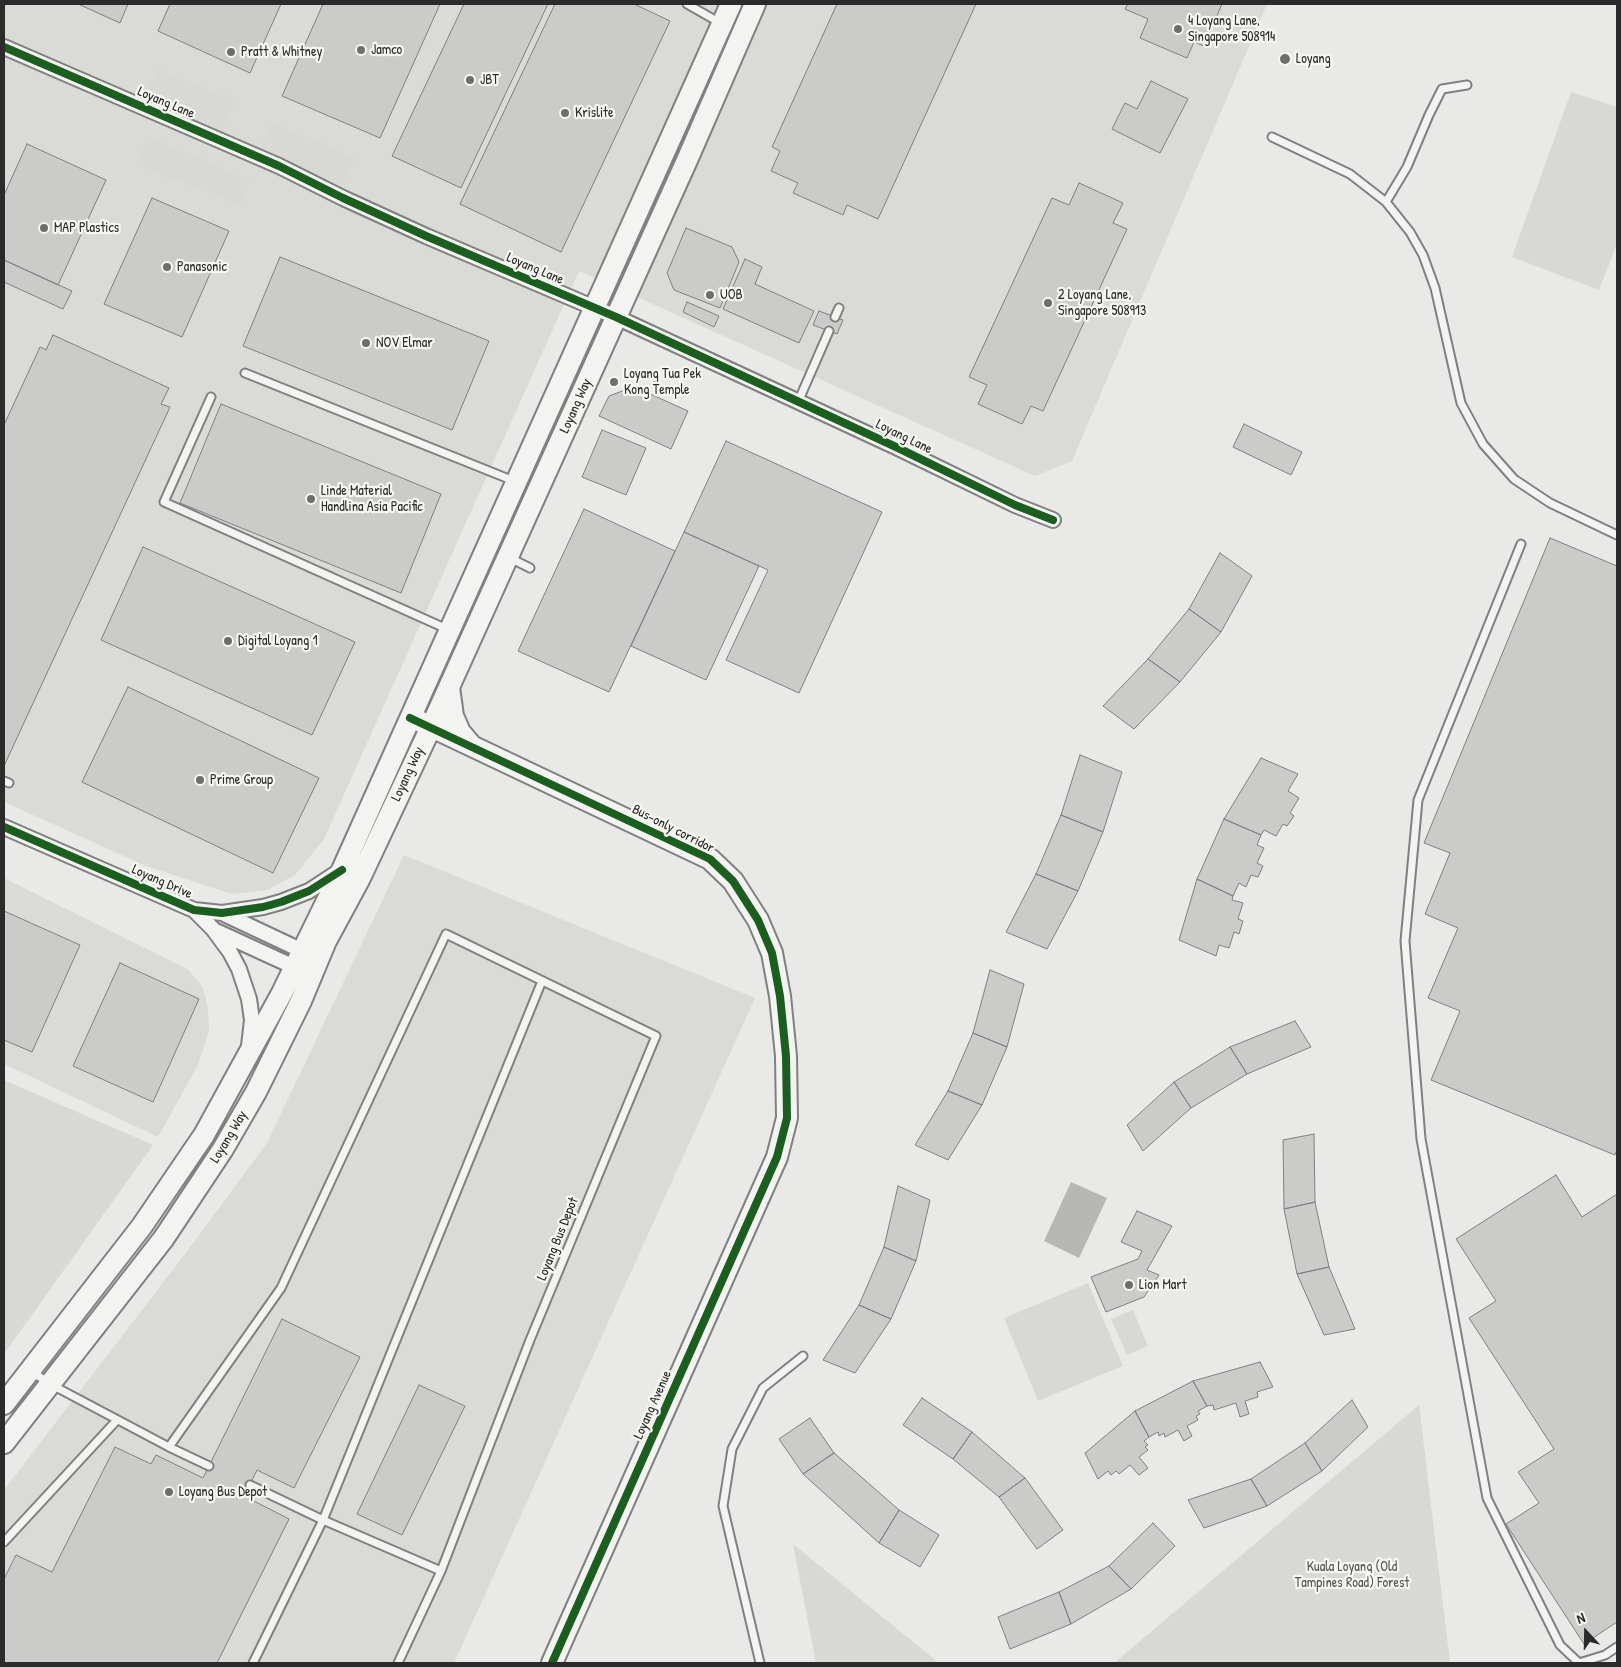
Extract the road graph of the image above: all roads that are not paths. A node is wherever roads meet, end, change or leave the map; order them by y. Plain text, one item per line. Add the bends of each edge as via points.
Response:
1 (687, 4) edge
2 (731, 4) edge
3 (755, 4) edge
4 (722, 24) junction
5 (4, 47) edge
6 (1467, 85) dead end
7 (1272, 136) dead end
8 (1386, 202) junction
9 (839, 308) dead end
10 (595, 309) junction
11 (616, 317) junction
12 (835, 317) dead end
13 (829, 331) dead end
14 (245, 373) dead end
15 (211, 397) dead end
16 (798, 402) junction
17 (517, 482) junction
18 (1053, 520) dead end
19 (1617, 535) edge
20 (1521, 544) dead end
21 (508, 557) junction
22 (530, 568) dead end
23 (450, 630) junction
24 (449, 687) junction
25 (410, 718) junction
26 (431, 726) junction
27 (472, 746) junction
28 (4, 827) edge
29 (342, 870) junction
30 (194, 910) junction
31 (222, 913) junction
32 (213, 929) junction
33 (307, 963) junction
34 (542, 981) junction
35 (248, 1057) junction
36 (777, 1157) joint
37 (803, 1356) dead end
38 (30, 1370) junction
39 (50, 1384) junction
40 (4, 1404) edge
41 (117, 1420) junction
42 (4, 1443) edge
43 (168, 1447) junction
44 (208, 1466) dead end
45 (250, 1485) dead end
46 (323, 1520) junction
47 (4, 1542) edge
48 (441, 1571) junction
49 (1617, 1647) edge
50 (253, 1663) edge
51 (398, 1663) edge
52 (552, 1663) edge
53 (760, 1663) edge
54 (1579, 1663) edge

1 - 4 lane
2 - 4 main road, Loyang Way
3 - 11 main road, Loyang Way
4 - 10 main road, Loyang Way
5 - 10 street, Loyang Lane via 246,150 426,236
6 - 8 lane via 1442,89 1407,167
7 - 8 lane via 1350,174
8 - 19 lane via 1410,232 1423,255 1435,288 1461,403 1483,444 1514,479 1550,503
9 - 12 lane
10 - 11 street, Loyang Lane
10 - 17 main road, Loyang Way
11 - 16 street, Loyang Lane
11 - 21 main road, Loyang Way
13 - 16 lane
14 - 17 lane
15 - 23 lane via 164,502
16 - 18 street, Loyang Lane
17 - 23 main road, Loyang Way
20 - 54 lane via 1418,800 1405,941 1421,1139 1486,1498 1560,1644
21 - 22 lane
21 - 24 main road, Loyang Way
23 - 25 main road, Loyang Way
24 - 26 main road, Loyang Way
24 - 27 main road via 453,716 460,732
25 - 26 main road, Bus-only corridor
25 - 29 main road, Loyang Way
26 - 27 main road, Bus-only corridor
26 - 33 main road, Loyang Way via 360,878 326,941
27 - 36 main road, Bus-only corridor via 680,845 698,868 723,888 749,923 763,955 772,997
28 - 30 street, Loyang Drive
29 - 31 street, Loyang Drive via 309,891 281,902
29 - 33 main road, Loyang Way
30 - 31 street, Loyang Drive
30 - 32 street, Loyang Drive
31 - 33 street, Loyang Drive
32 - 33 street, Loyang Drive
32 - 35 street, Loyang Drive via 230,952 245,984 252,1020
33 - 35 main road, Loyang Way
33 - 39 main road, Loyang Way via 256,1092 223,1149 164,1238
34 - 43 lane, Loyang Bus Depot via 446,934 281,1288
34 - 46 lane
34 - 48 lane, Loyang Bus Depot via 656,1036 530,1340
35 - 38 main road, Loyang Way via 204,1134 142,1226
36 - 52 main road, Loyang Avenue
37 - 53 lane via 763,1388 732,1449 724,1506
38 - 39 lane
38 - 40 main road, Loyang Way
39 - 41 lane
39 - 42 main road, Loyang Way
41 - 43 lane
41 - 47 lane
43 - 44 lane
45 - 46 lane
46 - 48 lane
46 - 50 lane
48 - 51 lane, Loyang Bus Depot
49 - 54 lane via 1605,1655

